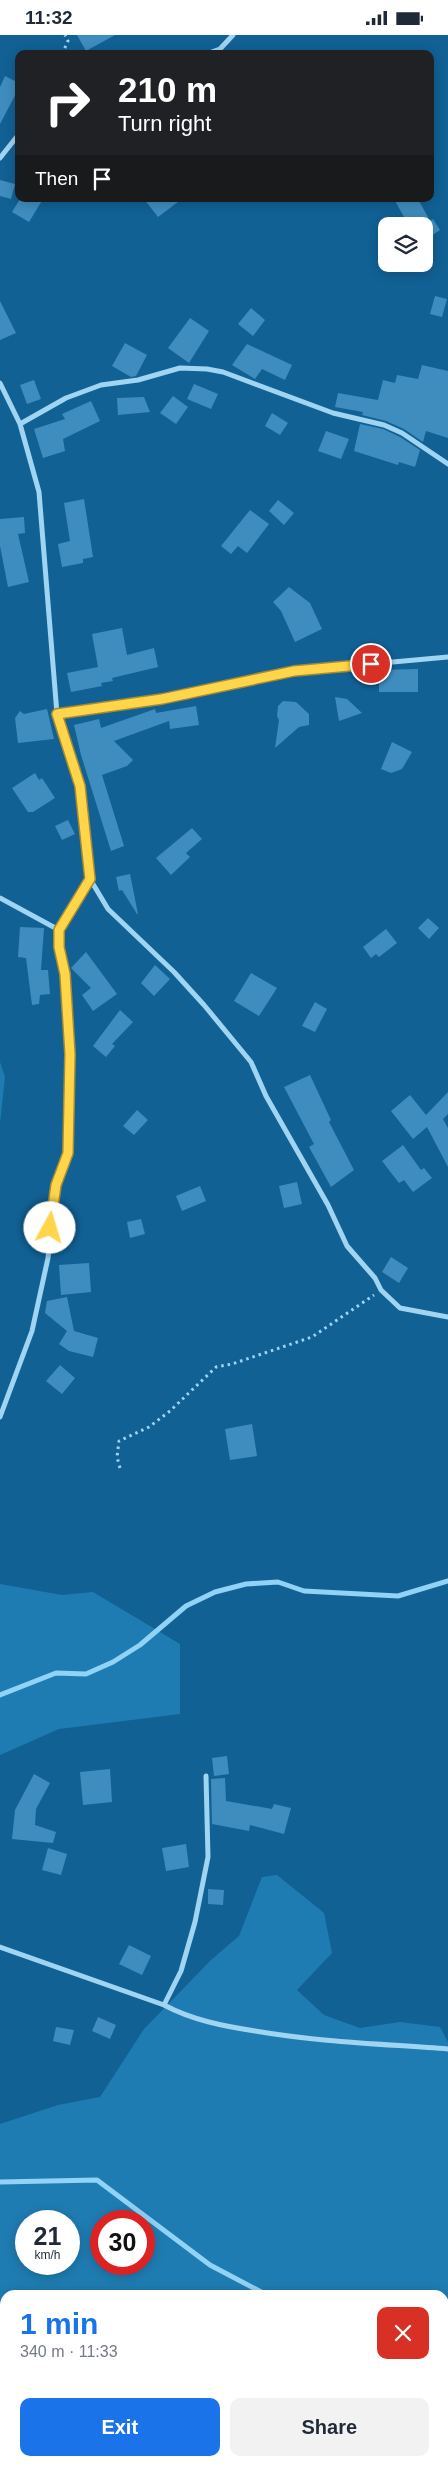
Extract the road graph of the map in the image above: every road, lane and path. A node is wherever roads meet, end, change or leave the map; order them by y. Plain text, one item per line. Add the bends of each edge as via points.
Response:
1 (65, 35) edge
2 (233, 35) edge
3 (64, 50) edge
4 (217, 50) edge
5 (15, 139) edge
6 (0, 158) edge
7 (0, 383) edge
8 (20, 424) junction
9 (448, 464) edge
10 (448, 657) edge
11 (57, 714) junction
12 (90, 879) junction
13 (0, 898) edge
14 (59, 930) junction
15 (381, 1290) junction
16 (448, 1317) edge
17 (0, 1417) edge
18 (120, 1468) dead end
19 (206, 1776) dead end
20 (0, 1947) edge
21 (164, 2005) junction
22 (448, 2049) edge

1 - 3 path via 68,41
2 - 4 street
5 - 6 street
7 - 8 street
8 - 9 street via 66,398 101,385 138,380 180,368 207,369 224,372 333,413 384,425 402,433
8 - 11 street via 39,492
10 - 11 street via 294,671 162,699
11 - 12 street via 80,786
12 - 14 street
12 - 15 street via 108,909 186,985 251,1062 347,1246 375,1278
13 - 14 street
14 - 17 street via 70,1054 68,1153 56,1185 48,1258 32,1331
15 - 16 street via 400,1309
15 - 18 path via 312,1337 216,1367 170,1411 149,1427 119,1441 117,1457
19 - 21 street via 208,1857 196,1922 181,1971
20 - 21 street
21 - 22 street via 218,2025 289,2037

